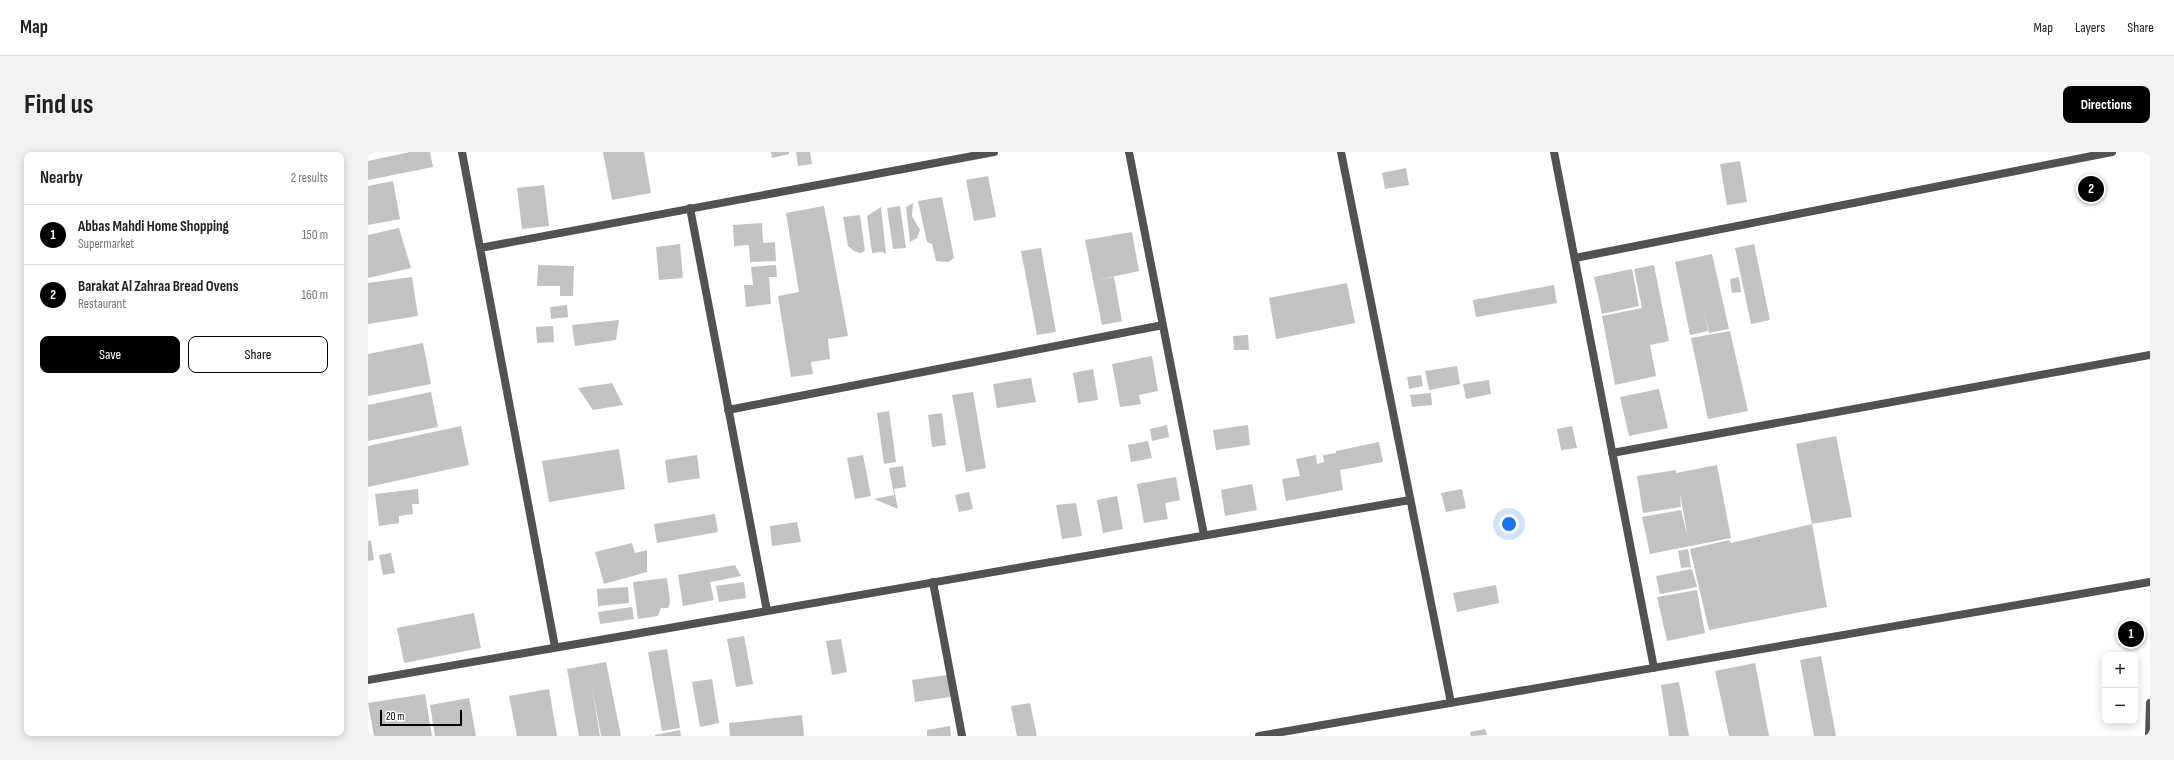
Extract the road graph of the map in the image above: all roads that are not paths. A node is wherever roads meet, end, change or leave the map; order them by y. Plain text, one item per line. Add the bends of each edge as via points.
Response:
1 (462, 152) edge
2 (994, 152) edge
3 (1129, 152) edge
4 (1341, 152) edge
5 (1554, 152) edge
6 (2112, 152) edge
7 (690, 208) junction
8 (480, 248) junction
9 (1575, 258) junction
10 (1163, 325) junction
11 (2150, 355) edge
12 (728, 410) junction
13 (1612, 453) junction
14 (1410, 500) junction
15 (1204, 535) junction
16 (933, 582) junction
17 (2150, 582) edge
18 (767, 611) junction
19 (556, 647) junction
20 (1654, 668) junction
21 (368, 680) edge
22 (1451, 703) junction
23 (2150, 703) edge
24 (962, 736) edge
25 (1259, 736) edge
26 (2150, 736) edge

1 - 8 street
2 - 7 street
3 - 10 street
4 - 14 street
5 - 9 street
6 - 9 street
7 - 8 street
7 - 12 street
8 - 19 street
9 - 13 street
10 - 12 street
10 - 15 street
11 - 13 street
12 - 18 street
13 - 20 street
14 - 15 street
14 - 22 street
15 - 16 street
16 - 18 street
16 - 24 street
17 - 20 street
18 - 19 street
19 - 21 street
20 - 22 street
22 - 25 street
23 - 26 street

